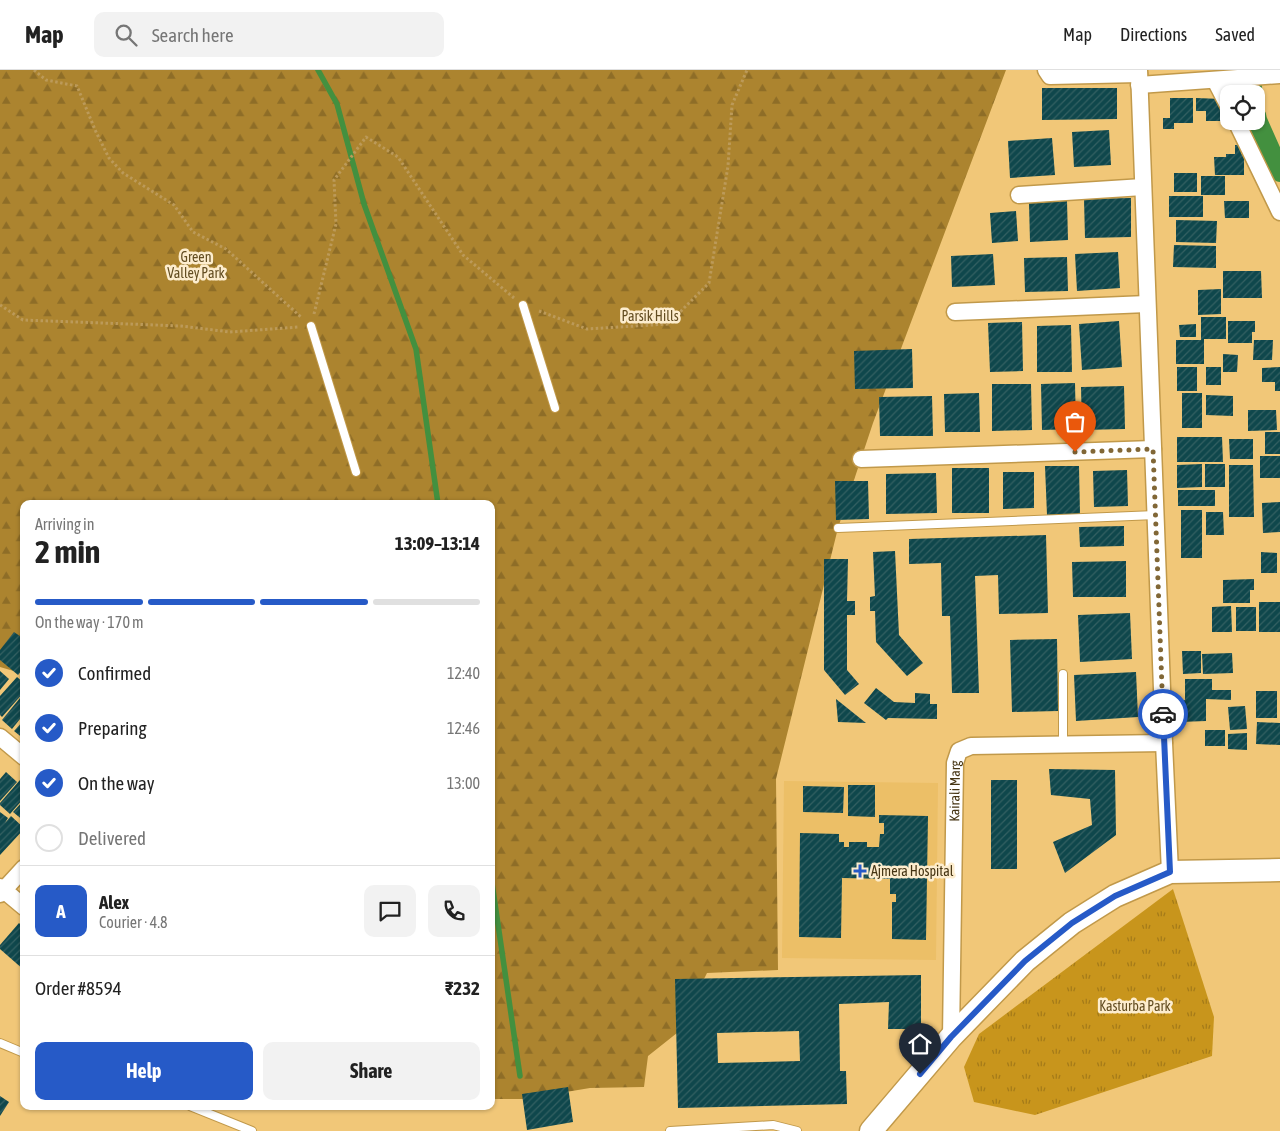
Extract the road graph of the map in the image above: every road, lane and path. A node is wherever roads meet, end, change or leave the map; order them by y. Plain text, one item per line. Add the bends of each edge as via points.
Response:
1 (34, 70) edge
2 (748, 70) edge
3 (1046, 70) edge
4 (1114, 72) edge
5 (1139, 76) edge
6 (1275, 76) edge
7 (1215, 80) junction
8 (1220, 90) edge
9 (1240, 130) edge
10 (1143, 187) junction
11 (1019, 195) dead end
12 (1280, 212) edge
13 (1148, 304) junction
14 (0, 305) edge
15 (522, 305) junction
16 (956, 312) dead end
17 (311, 326) junction
18 (555, 408) dead end
19 (1153, 449) junction
20 (861, 459) dead end
21 (356, 472) dead end
22 (1156, 515) junction
23 (838, 528) dead end
24 (1063, 674) dead end
25 (0, 736) edge
26 (1063, 744) junction
27 (1164, 744) junction
28 (20, 754) edge
29 (1280, 870) edge
30 (20, 872) edge
31 (1170, 872) junction
32 (1, 890) edge
33 (20, 904) edge
34 (951, 1037) junction
35 (0, 1043) edge
36 (20, 1051) edge
37 (200, 1110) edge
38 (252, 1131) edge
39 (670, 1131) edge
40 (798, 1131) edge
41 (871, 1131) edge

1 - 17 path via 46,80 77,86 109,158 123,173 174,205 193,232 226,249
2 - 15 path via 732,105 728,166 709,283 668,324 587,329
3 - 4 street via 1050,76
4 - 5 street
5 - 7 street
5 - 10 street
6 - 7 street
7 - 8 street
9 - 12 street
10 - 11 street
10 - 13 street
13 - 16 street
13 - 19 street
14 - 17 path via 23,320 181,326 230,332
15 - 17 path via 463,255 398,158 366,137 334,180 336,224
15 - 18 lane
17 - 21 lane
19 - 20 street
19 - 22 street
22 - 23 lane
22 - 27 street
24 - 26 lane
25 - 28 street
26 - 27 street, Kairali Marg
26 - 34 street, Kairali Marg via 971,746 960,751 954,763
27 - 31 street
29 - 31 main road
30 - 32 street
31 - 34 main road via 1115,896 1072,923 1025,961
32 - 33 street
34 - 41 main road
35 - 36 lane
37 - 38 lane
39 - 40 lane via 773,1125

